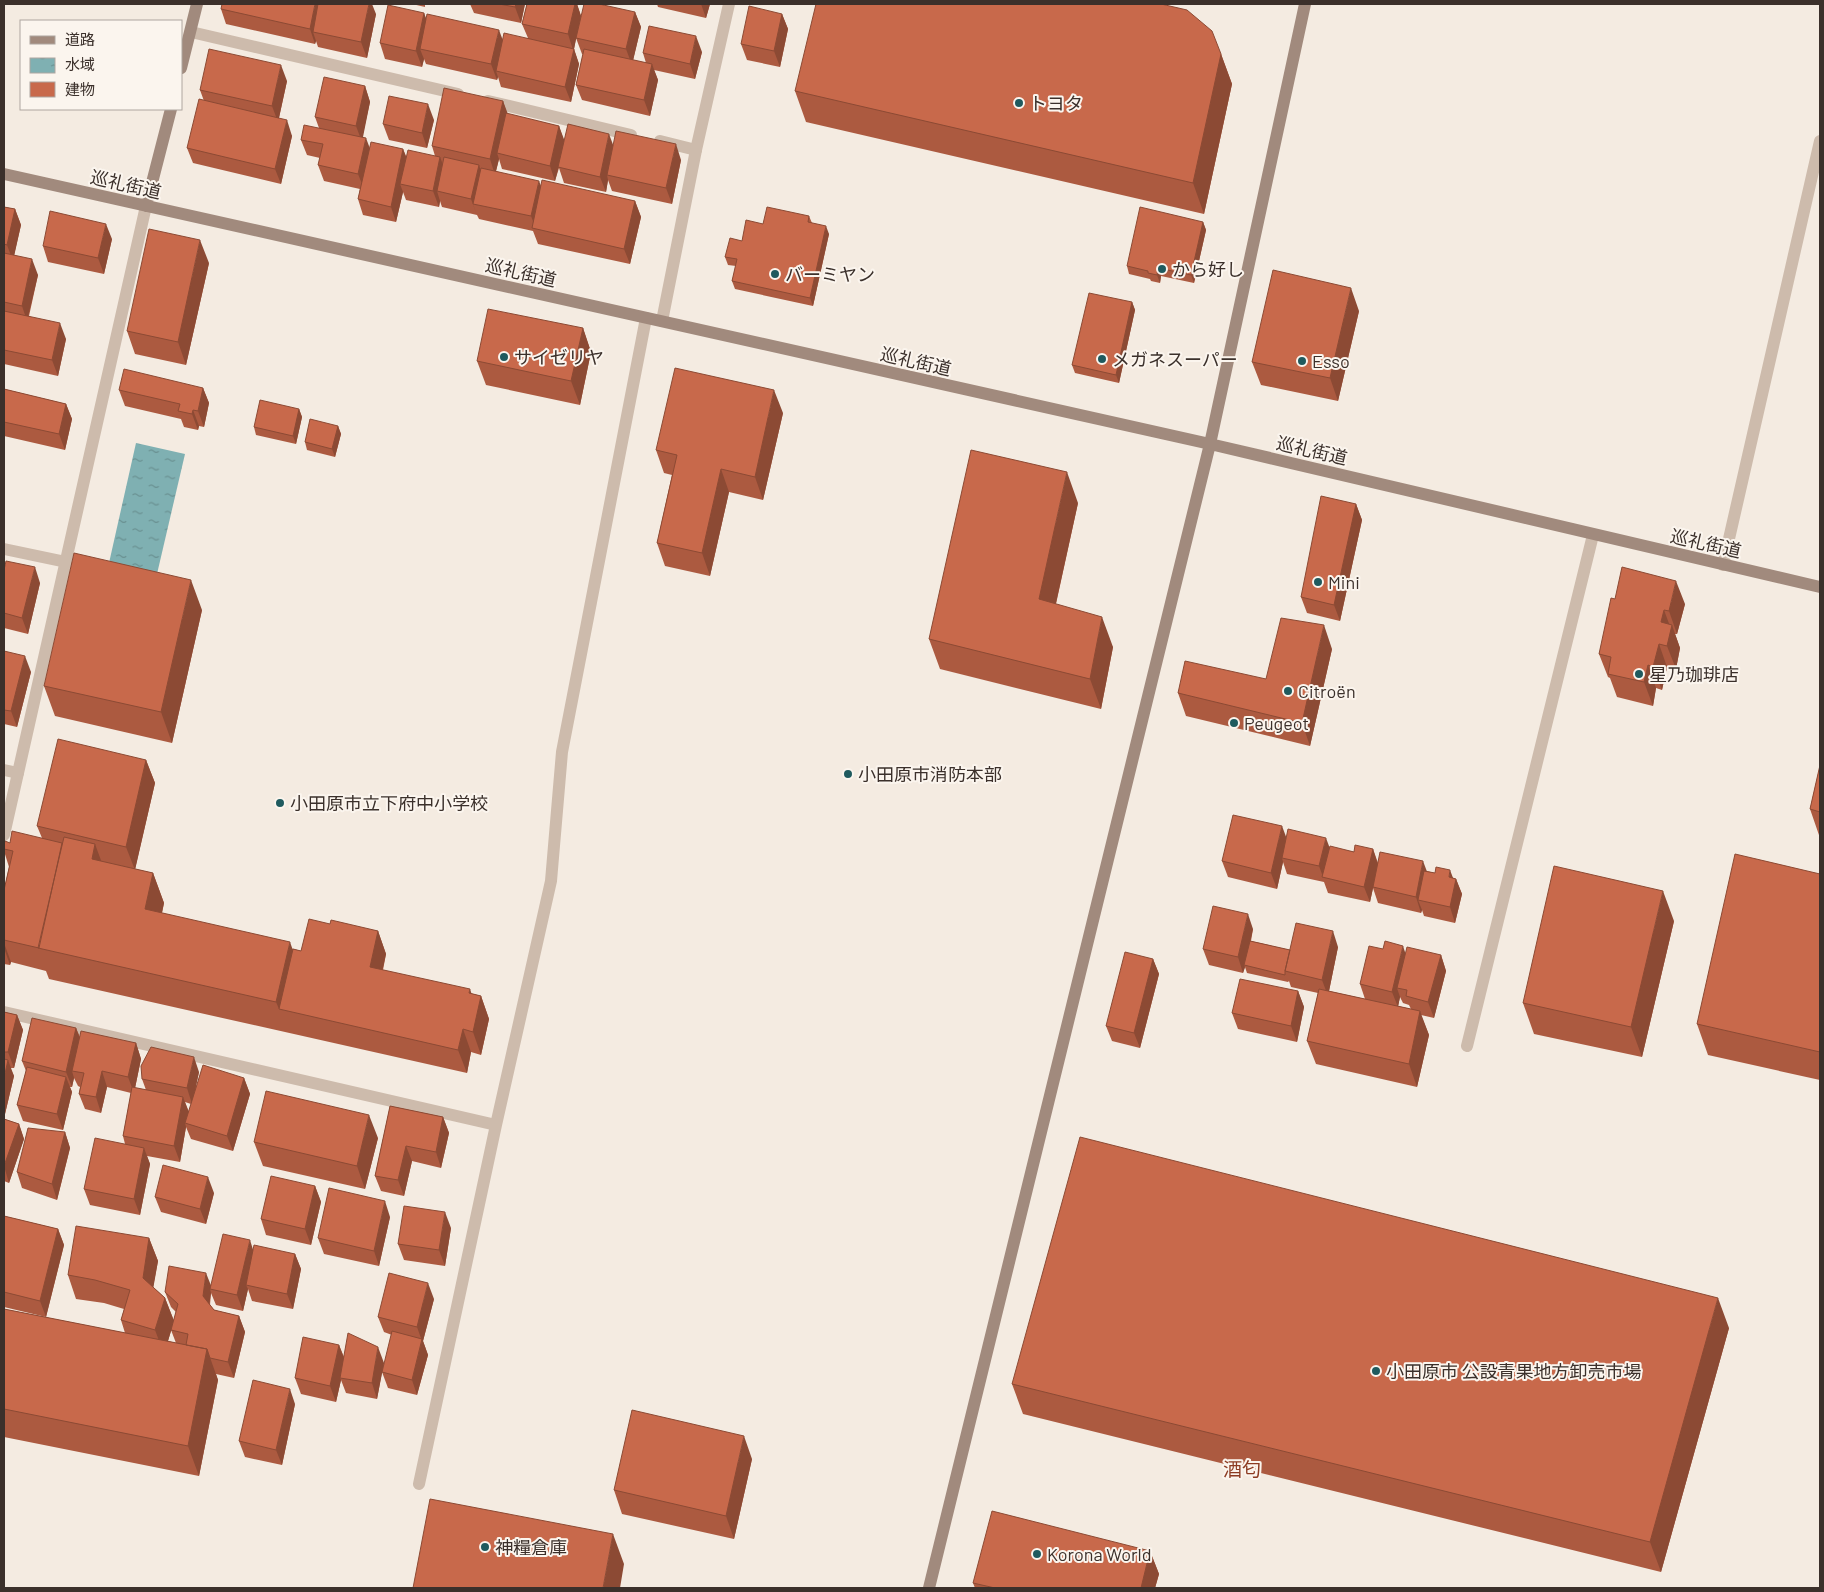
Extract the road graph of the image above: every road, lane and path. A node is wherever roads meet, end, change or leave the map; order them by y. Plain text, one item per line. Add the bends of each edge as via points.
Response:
1 (197, 4) edge
2 (729, 4) edge
3 (1305, 4) edge
4 (190, 32) junction
5 (182, 64) edge
6 (171, 110) edge
7 (1820, 141) edge
8 (696, 150) junction
9 (4, 174) edge
10 (146, 206) junction
11 (646, 318) junction
12 (662, 321) junction
13 (1210, 444) junction
14 (1594, 535) junction
15 (4, 549) edge
16 (66, 562) junction
17 (1724, 565) junction
18 (1820, 587) edge
19 (4, 770) edge
20 (18, 773) junction
21 (4, 835) edge
22 (4, 1012) edge
23 (1467, 1046) dead end
24 (496, 1124) junction
25 (419, 1484) dead end
26 (929, 1588) edge

1 - 4 street
2 - 8 street
3 - 13 street
4 - 5 street
4 - 8 street
6 - 10 street
7 - 17 street
8 - 12 street
9 - 10 street, 巡礼街道
10 - 11 street, 巡礼街道
10 - 16 street
11 - 12 street, 巡礼街道
11 - 24 street via 562,752 551,881
12 - 13 street, 巡礼街道
13 - 14 street, 巡礼街道
13 - 26 street
14 - 17 street, 巡礼街道
14 - 23 street
15 - 16 street
16 - 20 street
17 - 18 street, 巡礼街道
19 - 20 street
20 - 21 street
22 - 24 street
24 - 25 street

